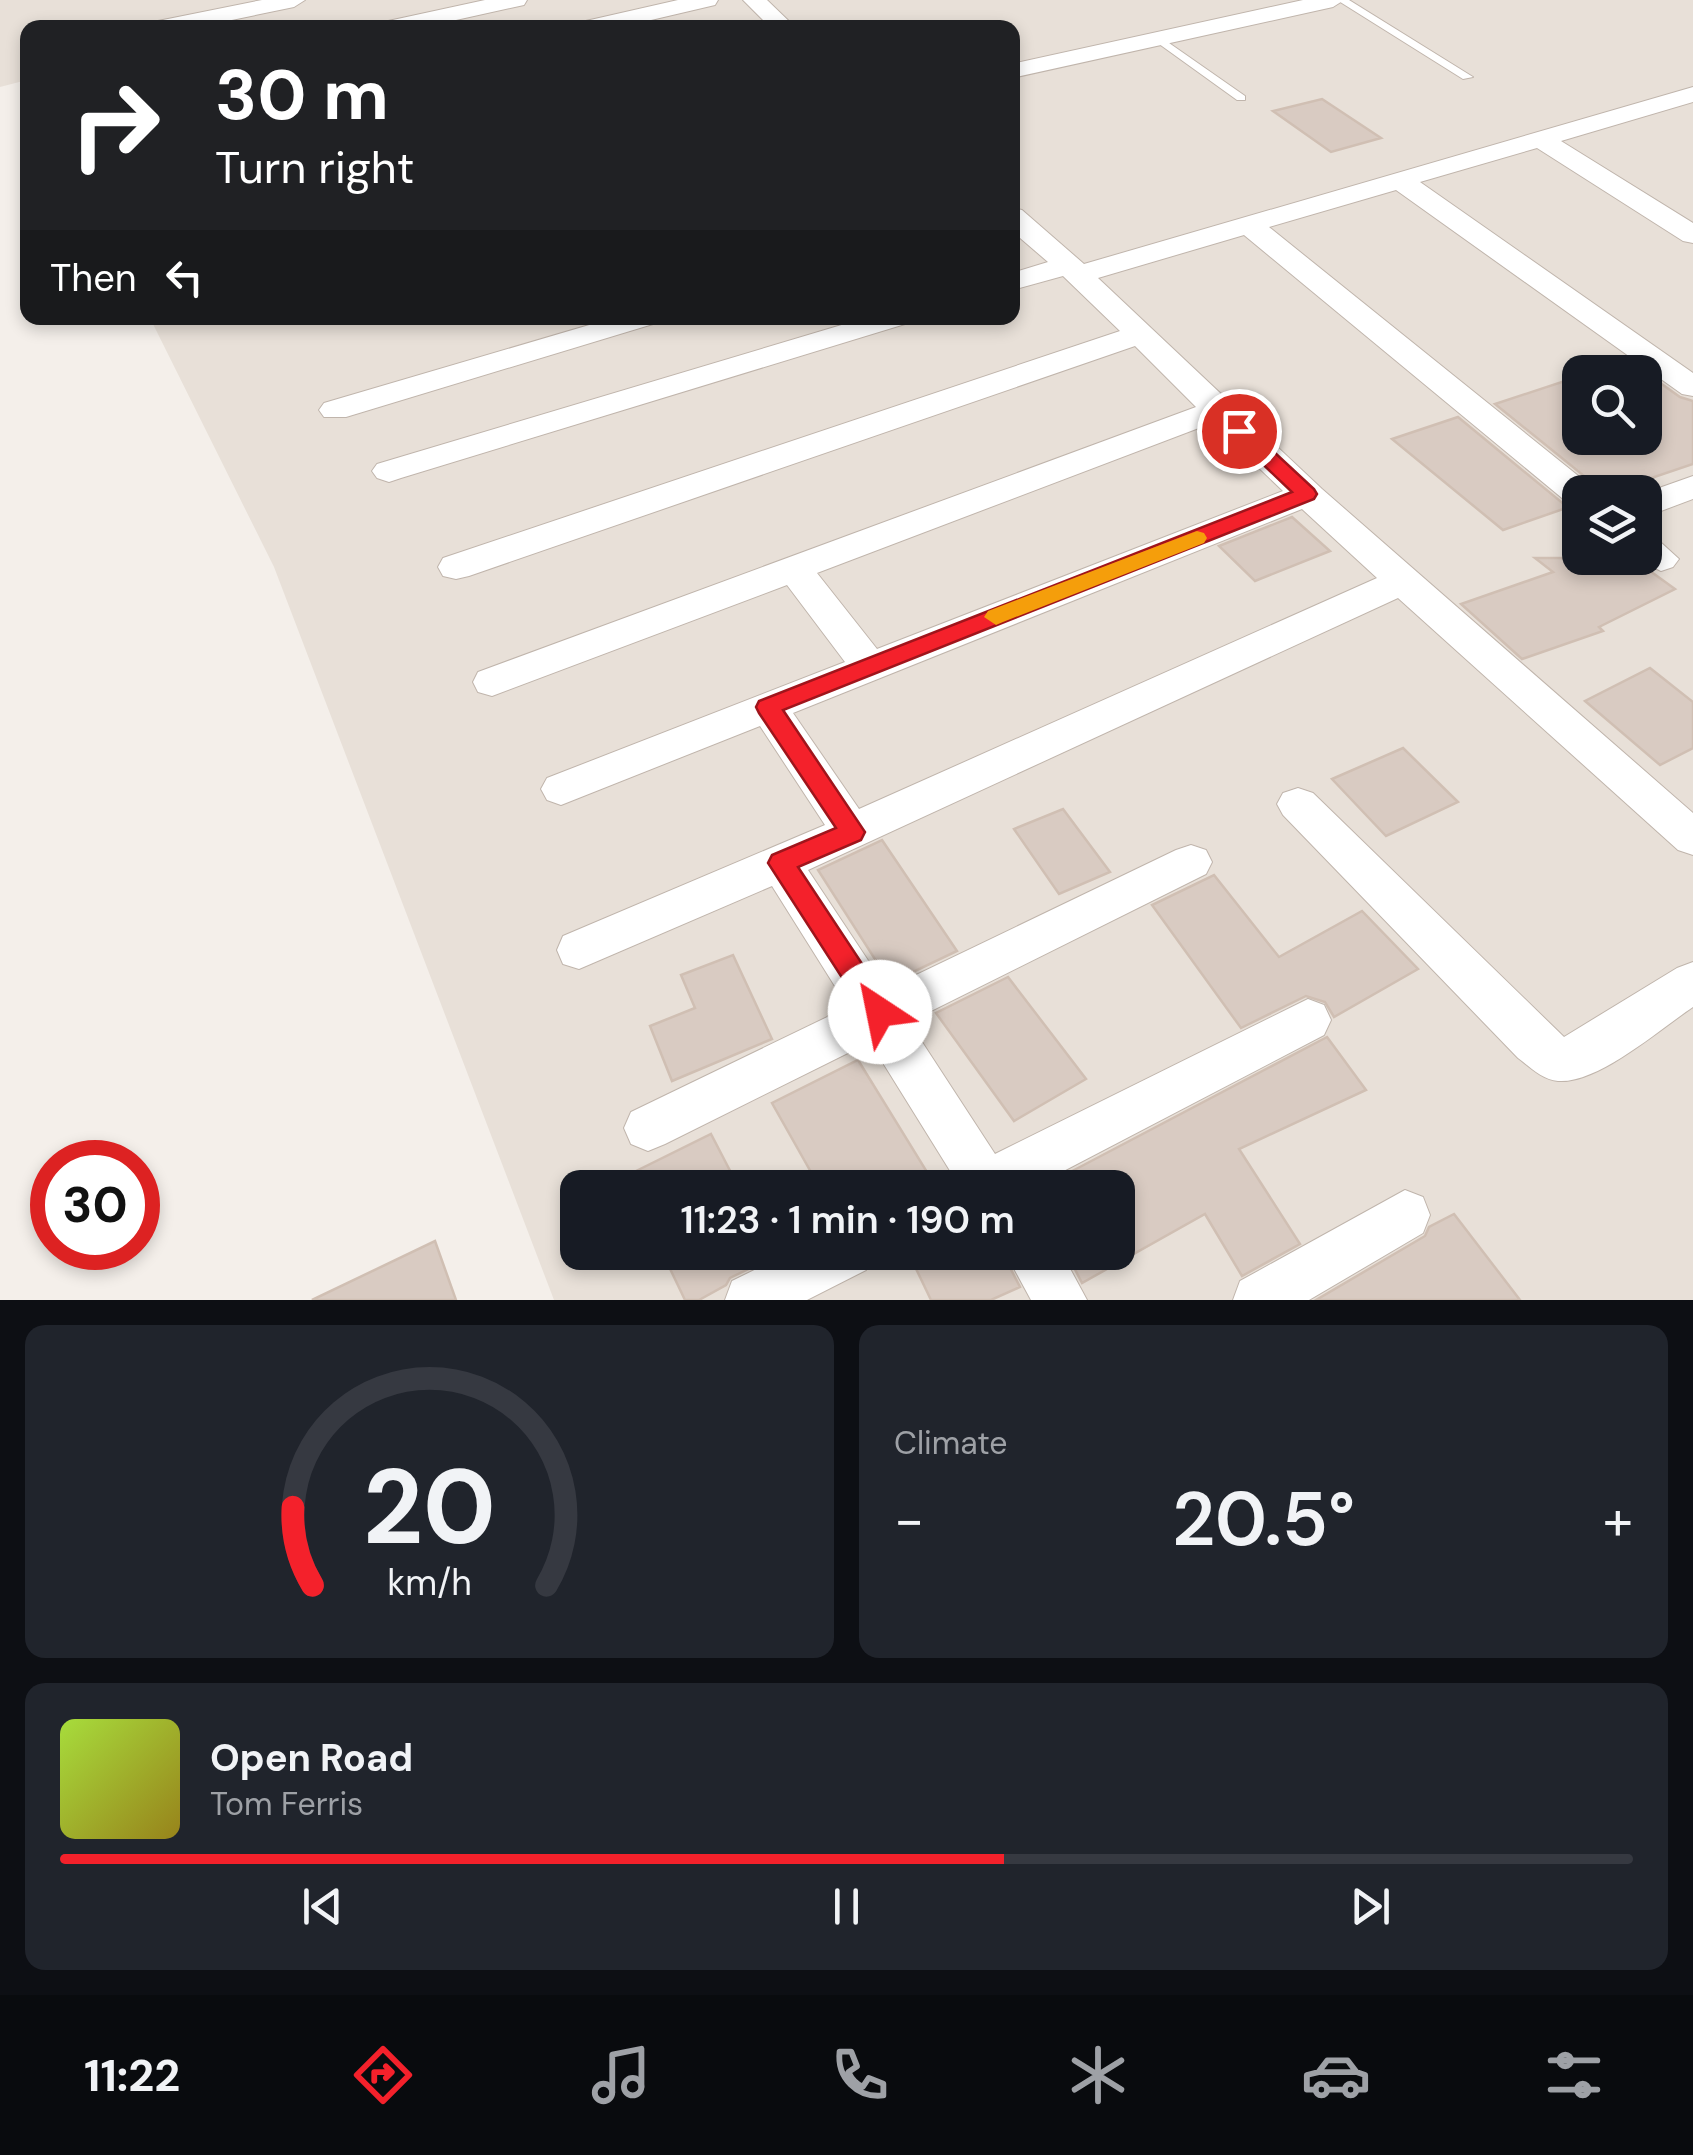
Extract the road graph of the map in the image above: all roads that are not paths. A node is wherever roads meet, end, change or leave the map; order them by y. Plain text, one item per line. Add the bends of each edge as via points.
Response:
1 (294, 0) edge
2 (516, 0) edge
3 (706, 0) edge
4 (754, 0) edge
5 (1333, 0) edge
6 (1342, 0) edge
7 (197, 20) edge
8 (424, 20) edge
9 (620, 20) edge
10 (777, 20) edge
11 (1159, 39) junction
12 (1020, 69) edge
13 (1467, 77) dead end
14 (1241, 98) dead end
15 (1687, 101) edge
16 (1542, 140) junction
17 (1401, 181) junction
18 (1020, 223) edge
19 (1250, 226) junction
20 (1693, 235) edge
21 (1076, 269) junction
22 (1020, 280) edge
23 (620, 325) edge
24 (872, 325) edge
25 (1142, 334) junction
26 (1693, 387) edge
27 (335, 410) dead end
28 (1216, 410) junction
29 (389, 470) dead end
30 (1562, 479) edge
31 (1693, 487) edge
32 (1307, 494) junction
33 (1662, 499) edge
34 (456, 568) dead end
35 (794, 568) junction
36 (1402, 582) junction
37 (869, 666) junction
38 (492, 682) dead end
39 (768, 707) junction
40 (561, 788) dead end
41 (1298, 804) dead end
42 (852, 832) junction
43 (1693, 838) edge
44 (1191, 862) dead end
45 (781, 863) junction
46 (579, 950) dead end
47 (1693, 982) edge
48 (880, 1012) junction
49 (1308, 1020) dead end
50 (648, 1128) dead end
51 (975, 1170) edge
52 (1016, 1170) edge
53 (1405, 1214) dead end
54 (812, 1270) edge
55 (1042, 1270) edge
56 (751, 1300) edge
57 (1061, 1300) edge
58 (1259, 1300) edge

1 - 7 street
2 - 8 street
3 - 9 street
4 - 10 street
5 - 11 street
6 - 13 lane
11 - 12 street
11 - 14 lane
15 - 16 street
16 - 17 street
16 - 20 street
17 - 19 street
17 - 26 street
18 - 21 street
19 - 21 street
19 - 30 street
21 - 22 street
21 - 25 street
23 - 27 street
24 - 29 street
25 - 28 street
25 - 34 street
28 - 32 street
28 - 35 street
31 - 33 street
32 - 36 street
32 - 37 street
35 - 37 street
35 - 38 street
36 - 42 street
36 - 43 street
37 - 39 street
39 - 40 street
39 - 42 street
41 - 47 street via 1558,1060 1582,1056
42 - 45 street
44 - 48 street
45 - 46 street
45 - 48 street
48 - 50 street
48 - 51 street
49 - 52 street
53 - 58 street
54 - 56 street
55 - 57 street

